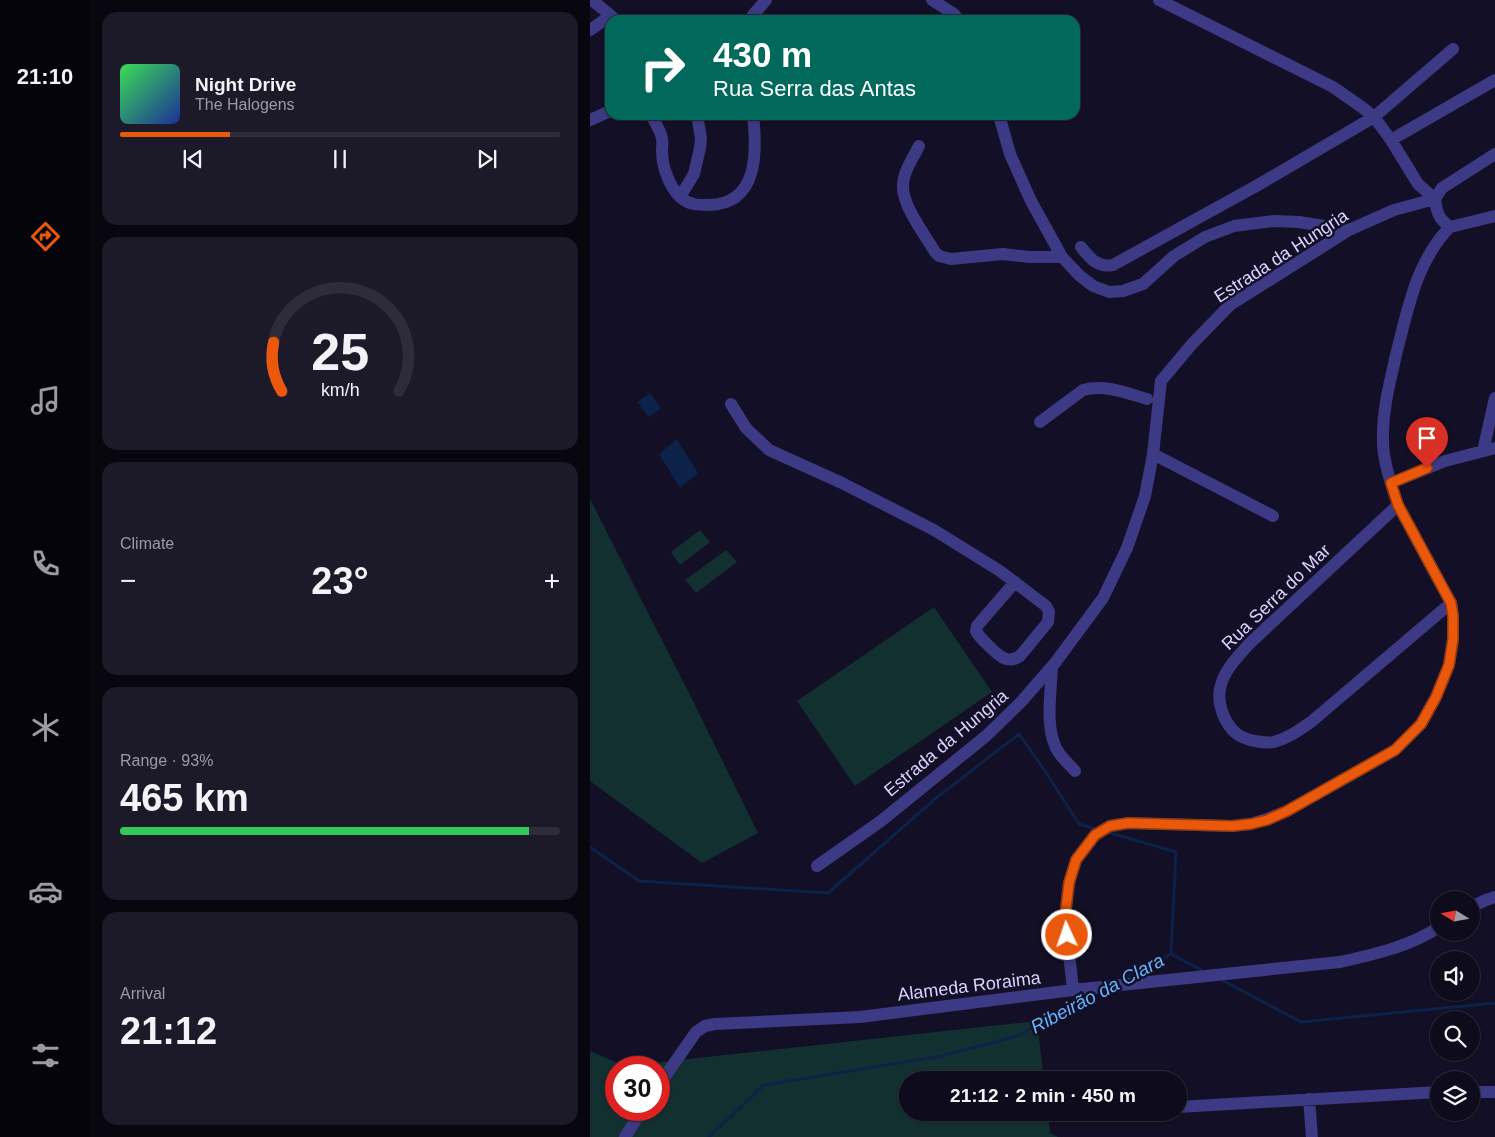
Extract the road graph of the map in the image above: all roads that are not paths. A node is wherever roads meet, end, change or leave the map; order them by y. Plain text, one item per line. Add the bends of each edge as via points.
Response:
1 (592, 0) edge
2 (766, 0) edge
3 (932, 0) edge
4 (1160, 0) edge
5 (610, 15) edge
6 (753, 15) edge
7 (955, 15) edge
8 (605, 22) edge
9 (590, 30) edge
10 (1453, 49) dead end
11 (1495, 80) edge
12 (605, 114) edge
13 (1374, 117) junction
14 (590, 120) edge
15 (653, 120) edge
16 (698, 120) edge
17 (753, 120) edge
18 (1000, 120) edge
19 (1391, 140) junction
20 (919, 146) dead end
21 (1495, 154) edge
22 (680, 197) junction
23 (1435, 199) junction
24 (1495, 216) edge
25 (1450, 227) junction
26 (1350, 230) junction
27 (1081, 247) dead end
28 (1062, 257) junction
29 (1495, 398) edge
30 (1147, 399) dead end
31 (731, 404) dead end
32 (1040, 422) dead end
33 (1489, 450) edge
34 (1153, 454) junction
35 (1391, 483) junction
36 (1398, 505) junction
37 (1273, 516) dead end
38 (1015, 582) junction
39 (1451, 603) junction
40 (1052, 667) junction
41 (1075, 771) dead end
42 (817, 866) dead end
43 (1495, 898) edge
44 (1480, 903) edge
45 (1430, 932) edge
46 (1074, 990) junction
47 (670, 1069) edge
48 (1430, 1092) edge
49 (1480, 1092) edge
50 (1495, 1092) edge
51 (1309, 1099) junction
52 (1187, 1106) edge
53 (635, 1121) edge
54 (625, 1137) edge
55 (1312, 1137) edge

1 - 5 street
2 - 6 street
3 - 7 street
4 - 13 street via 1333,87
8 - 9 street
10 - 13 street
11 - 19 street
12 - 14 street
13 - 19 street
13 - 27 street via 1113,265 1094,262
15 - 22 street via 662,140 664,168
16 - 22 street via 701,138 694,174
17 - 22 street via 755,160 742,189 732,199 719,204 694,205
18 - 28 street via 1010,154 1031,201
19 - 23 street via 1418,184
20 - 28 street via 905,175 903,194 906,205 939,256 951,260 1003,254
21 - 23 street via 1442,188
23 - 25 street via 1437,214
23 - 26 street, Estrada da Hungria via 1394,210
24 - 25 street
25 - 35 street via 1431,251 1418,278 1388,391 1383,444
26 - 28 street via 1274,221 1234,226 1205,237 1174,256 1143,284 1123,291 1109,292 1094,286
26 - 34 street, Estrada da Hungria via 1230,305 1192,344 1161,382
29 - 33 street
30 - 32 street via 1091,388 1083,390
31 - 38 street via 746,428 769,450 926,526
33 - 35 street via 1444,461
34 - 37 street
34 - 40 street, Estrada da Hungria via 1145,496 1127,548 1103,598
35 - 36 street
36 - 39 street
36 - 39 street, Rua Serra do Mar via 1231,664 1220,690 1226,721 1238,736 1260,742 1290,736 1311,722
38 - 38 street via 1046,606 1050,617 1020,656 1009,660 999,656 976,631
39 - 46 street via 1453,639 1449,665 1421,724 1395,750 1267,820 1232,826 1128,823 1110,826 1095,835 1076,860 1069,883 1065,917
40 - 41 street via 1052,738 1058,753
40 - 42 street, Estrada da Hungria via 986,736 881,821
43 - 44 street
45 - 46 street, Alameda Roraima via 1413,942 1340,962
46 - 47 street, Alameda Roraima via 860,1017 715,1024 696,1032
48 - 51 street
49 - 50 street
51 - 52 street
51 - 55 street
53 - 54 street

